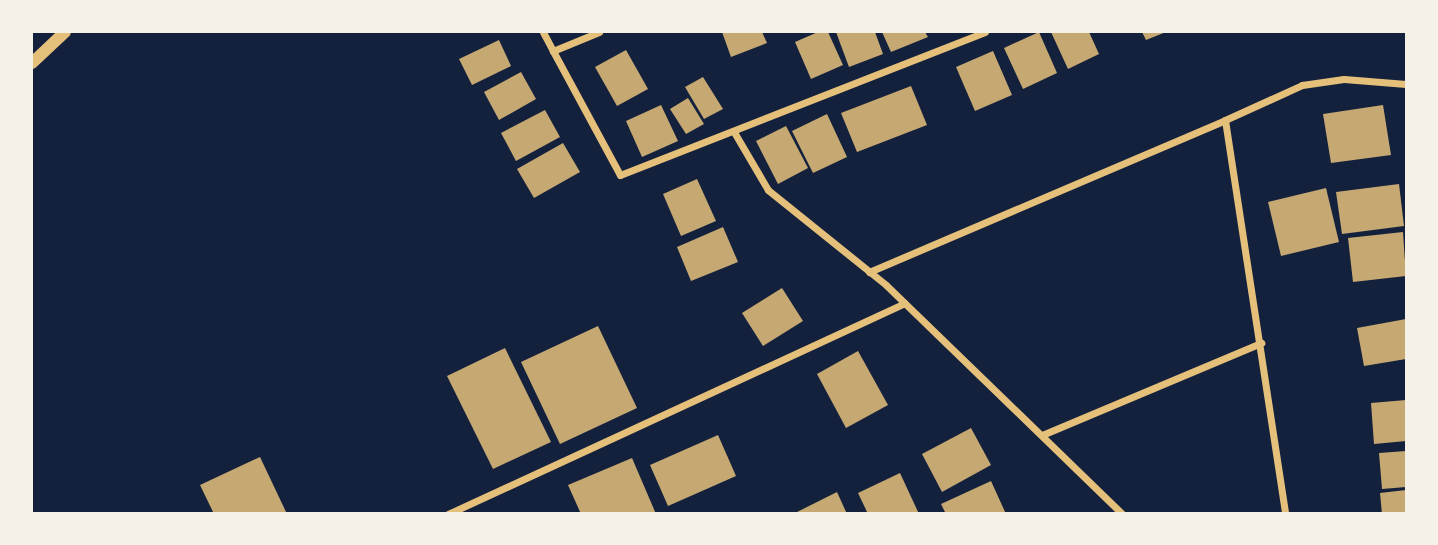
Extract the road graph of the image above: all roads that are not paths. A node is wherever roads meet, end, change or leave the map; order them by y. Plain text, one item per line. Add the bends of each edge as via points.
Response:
1 (65, 32) edge
2 (543, 32) edge
3 (598, 32) edge
4 (985, 32) edge
5 (553, 51) junction
6 (32, 63) edge
7 (1406, 86) edge
8 (1225, 120) junction
9 (734, 132) junction
10 (869, 272) junction
11 (905, 303) junction
12 (1261, 343) junction
13 (1042, 435) junction
14 (448, 513) edge
15 (1122, 513) edge
16 (1285, 513) edge

1 - 6 street
2 - 5 street
3 - 5 street
4 - 9 street
5 - 9 street via 620,175
7 - 8 street via 1344,79 1302,85
8 - 10 street
8 - 12 street
9 - 10 street via 768,190
10 - 11 street
11 - 13 street
11 - 14 street
12 - 13 street
12 - 16 street
13 - 15 street

